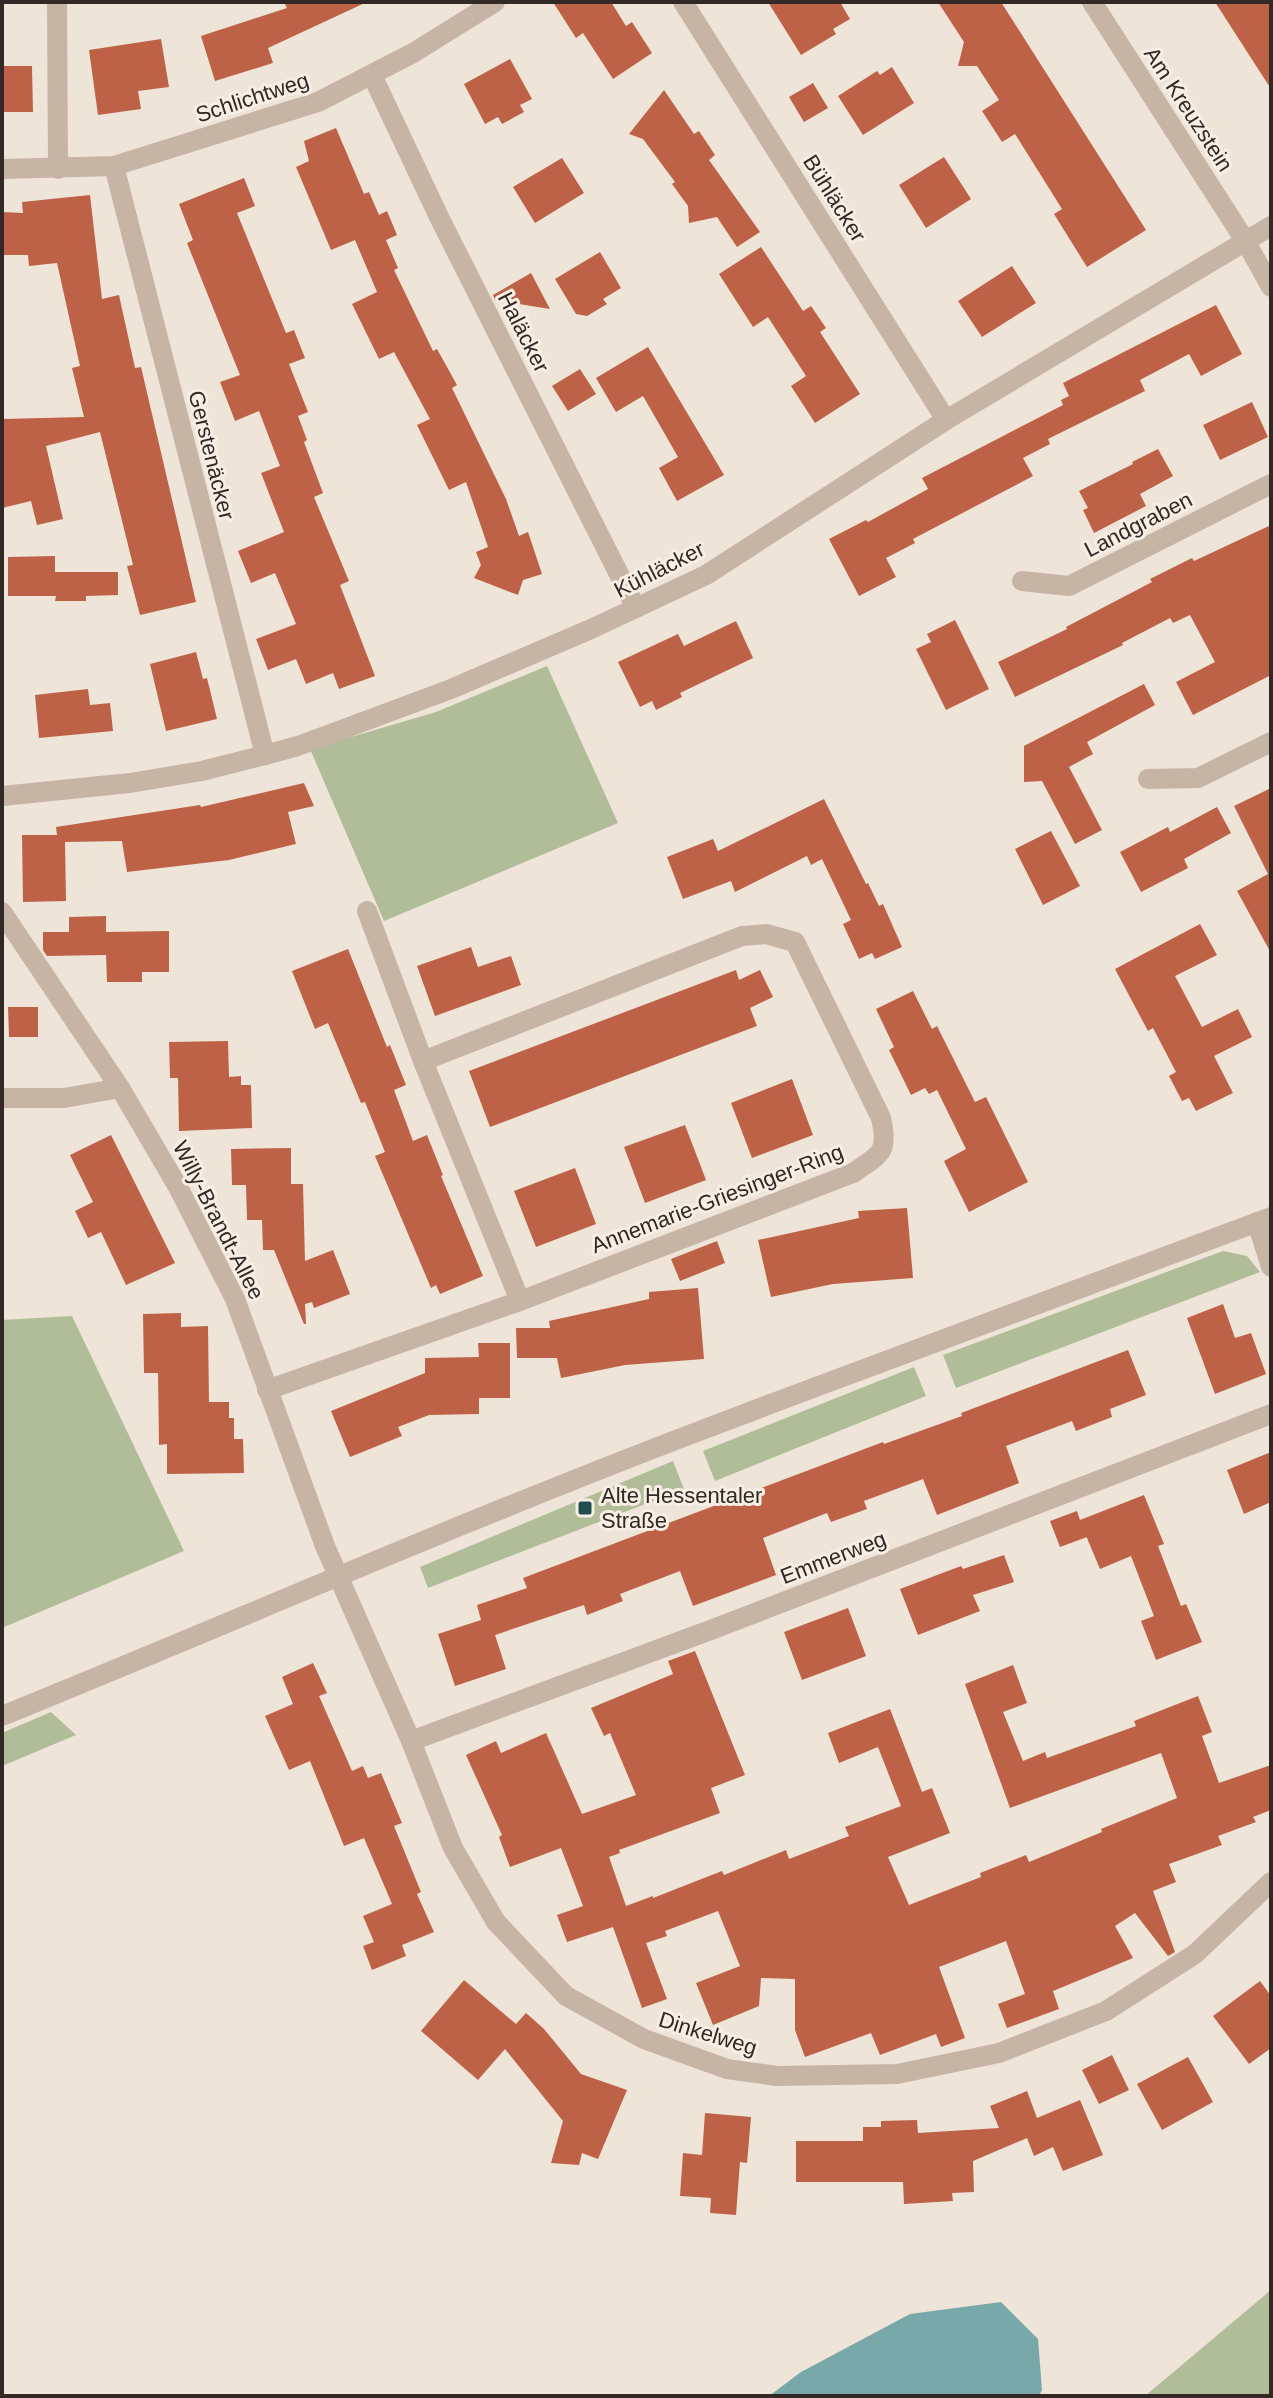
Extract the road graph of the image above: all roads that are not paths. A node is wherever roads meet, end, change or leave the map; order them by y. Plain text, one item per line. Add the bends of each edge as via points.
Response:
1 (57, 2) edge
2 (495, 2) edge
3 (683, 2) edge
4 (1092, 2) edge
5 (372, 75) junction
6 (114, 166) junction
7 (2, 169) edge
8 (58, 169) junction
9 (1271, 226) edge
10 (1246, 242) junction
11 (1271, 287) edge
12 (946, 420) junction
13 (1271, 484) edge
14 (1022, 581) dead end
15 (636, 608) junction
16 (1271, 742) edge
17 (265, 755) junction
18 (1148, 779) dead end
19 (2, 796) edge
20 (367, 911) dead end
21 (2, 912) edge
22 (423, 1061) junction
23 (120, 1088) junction
24 (2, 1098) edge
25 (1264, 1219) edge
26 (1271, 1267) edge
27 (520, 1301) junction
28 (267, 1390) junction
29 (1271, 1414) edge
30 (340, 1577) junction
31 (2, 1716) edge
32 (411, 1741) junction
33 (1271, 1882) edge

1 - 8 street
2 - 5 street, Schlichtweg
3 - 12 street, Bühläcker
4 - 10 street, Am Kreuzstein
5 - 6 street, Schlichtweg via 318,102
5 - 15 street, Haläcker
6 - 8 street, Schlichtweg
6 - 17 street, Gerstenäcker
7 - 8 street, Schlichtweg
9 - 10 street, Kühläcker
10 - 11 street
10 - 12 street, Kühläcker
12 - 15 street, Kühläcker via 706,575
13 - 14 street, Landgraben via 1069,586
15 - 17 street, Kühläcker via 451,689
16 - 18 street via 1198,778
17 - 19 street, Kühläcker via 130,783
20 - 22 street
21 - 23 street, Willy-Brandt-Allee
22 - 27 street
22 - 27 street, Annemarie-Griesinger-Ring via 742,936 766,934 795,942 881,1118 885,1139 879,1155 853,1173
23 - 24 street via 64,1098
23 - 28 street, Willy-Brandt-Allee via 235,1299
25 - 26 street
25 - 30 street via 680,1439
27 - 28 street, Annemarie-Griesinger-Ring
28 - 30 street, Willy-Brandt-Allee
29 - 32 street, Emmerweg
30 - 31 street
30 - 32 street, Dinkelweg
32 - 33 street, Dinkelweg via 453,1848 496,1922 566,1996 644,2039 727,2069 777,2076 897,2074 999,2053 1106,2011 1195,1954

